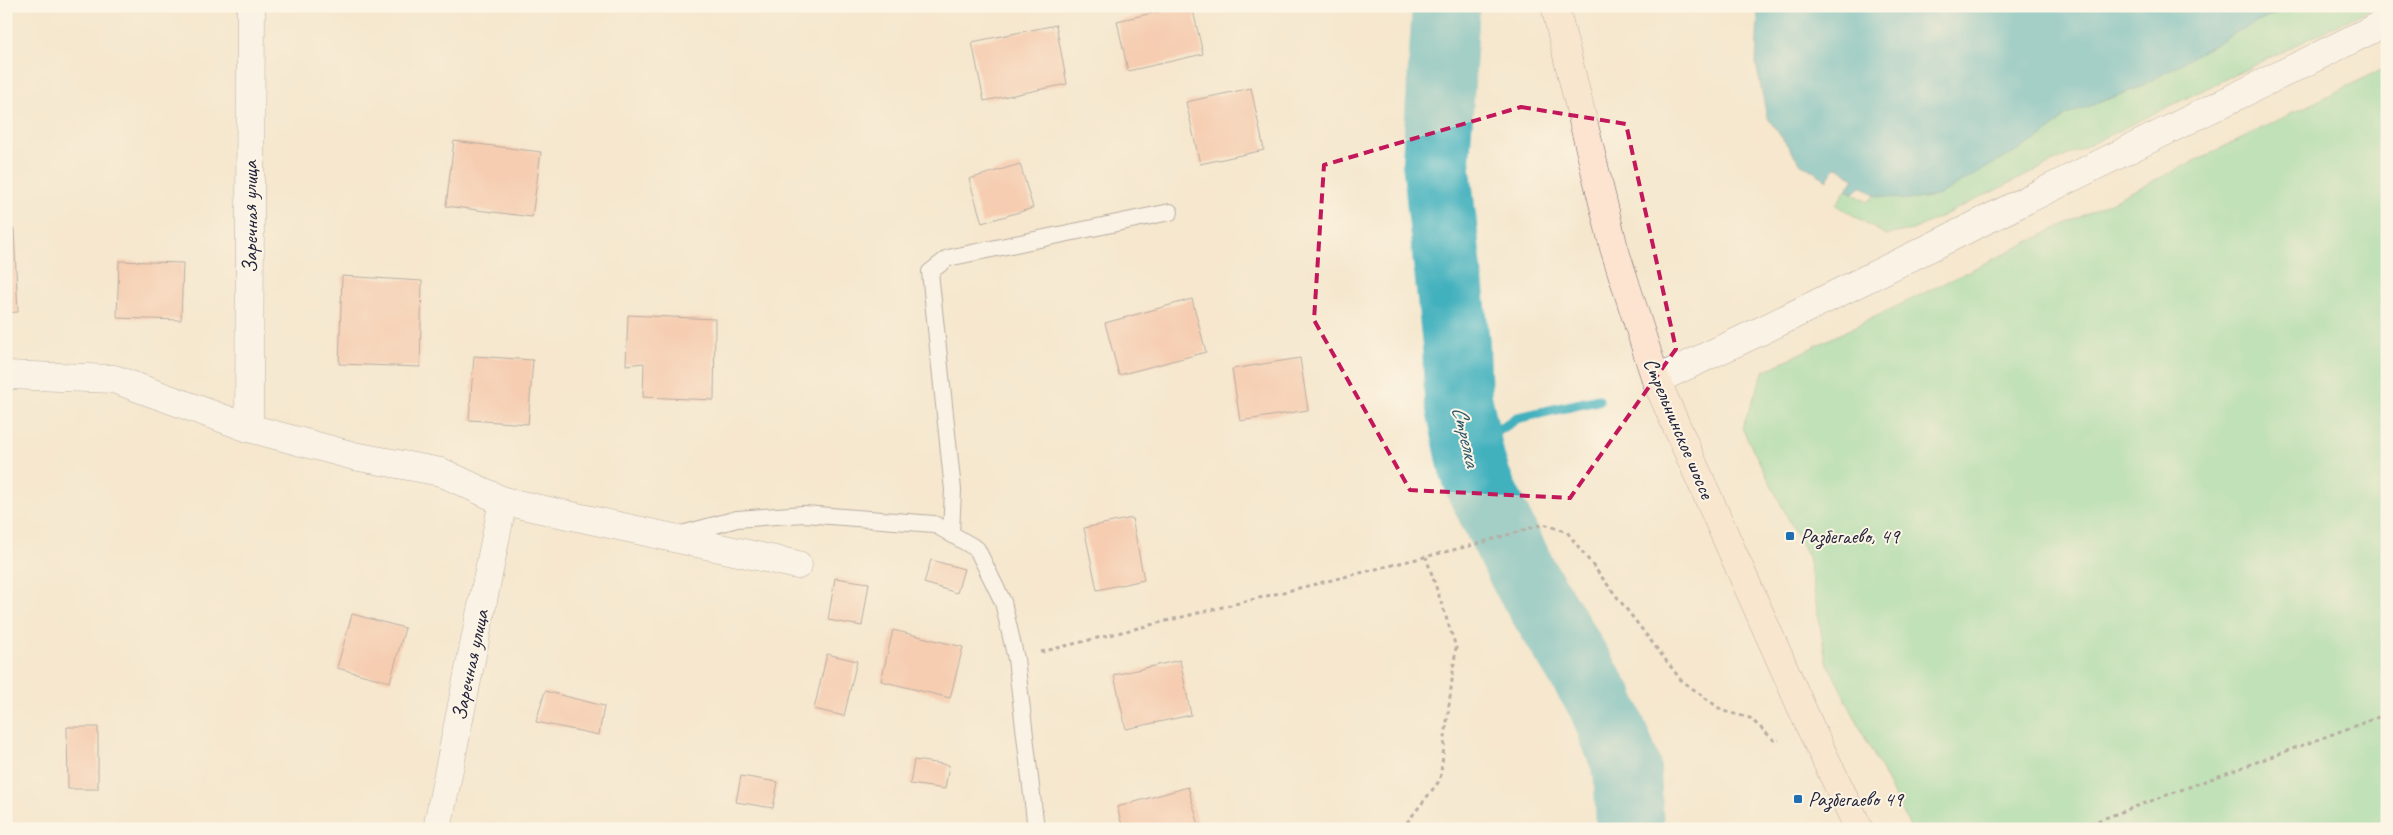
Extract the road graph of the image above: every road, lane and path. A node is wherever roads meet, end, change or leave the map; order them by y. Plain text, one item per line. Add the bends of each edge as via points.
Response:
1 (251, 6) edge
2 (1555, 6) edge
3 (2387, 22) edge
4 (1170, 212) dead end
5 (6, 375) edge
6 (1656, 380) junction
7 (241, 425) junction
8 (510, 503) junction
9 (951, 534) junction
10 (668, 537) junction
11 (1426, 557) junction
12 (798, 565) dead end
13 (1016, 658) junction
14 (2387, 706) edge
15 (2387, 714) edge
16 (2382, 716) junction
17 (1781, 739) dead end
18 (436, 829) edge
19 (1036, 829) edge
20 (1402, 829) edge
21 (1859, 829) edge
22 (2075, 829) edge

1 - 7 street, Заречная улица
2 - 6 main road, Стрельнинское шоссе via 1614,248
3 - 6 street
4 - 9 lane via 948,258 930,272 953,490
5 - 7 street via 114,379
6 - 21 main road, Стрельнинское шоссе via 1810,728
7 - 8 street via 354,456 441,472
8 - 10 street
8 - 18 street, Заречная улица
9 - 10 lane via 934,524 804,514 738,519
9 - 13 lane via 977,549 1003,602
10 - 12 street
11 - 13 path
11 - 17 path via 1544,524 1567,532 1681,680 1722,711 1750,718 1774,741
11 - 20 path via 1456,647 1440,780
13 - 19 lane
14 - 16 path
15 - 16 path
16 - 22 path

